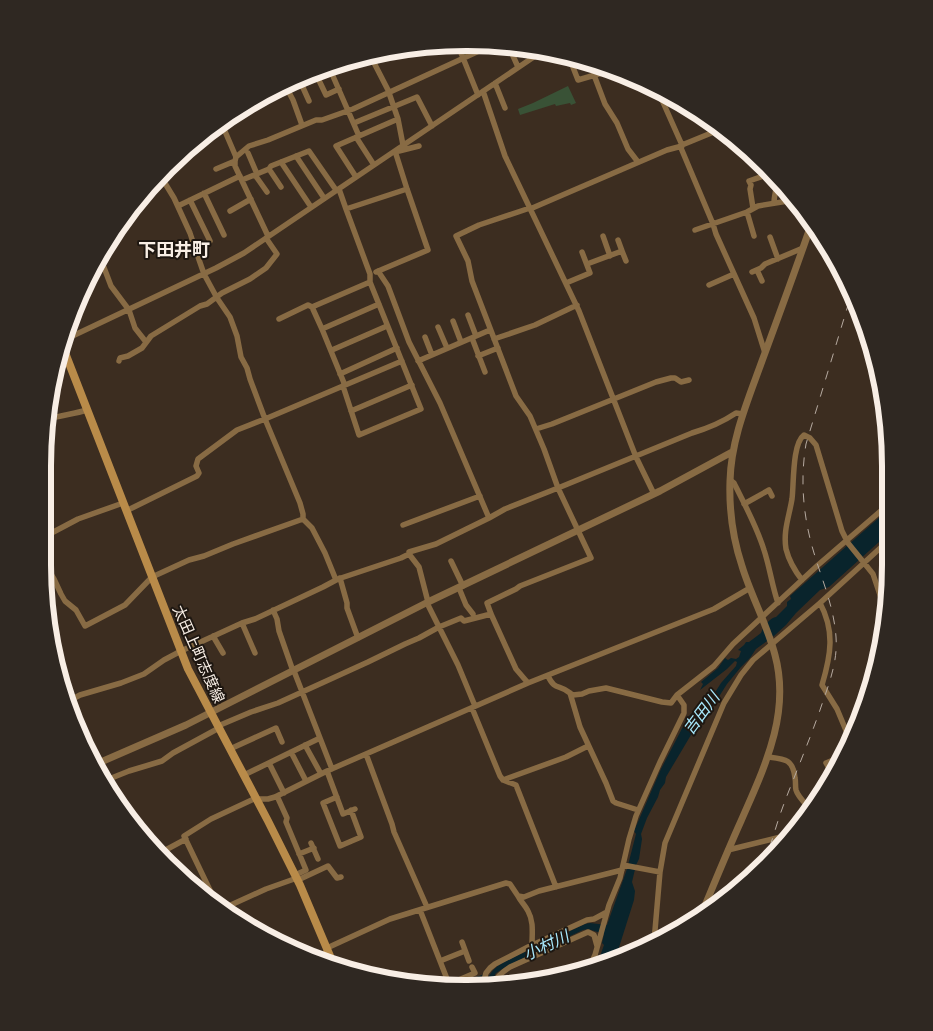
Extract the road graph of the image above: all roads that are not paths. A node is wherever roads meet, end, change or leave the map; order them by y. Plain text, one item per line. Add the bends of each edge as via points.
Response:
1 (460, 51) edge
2 (478, 51) edge
3 (512, 54) edge
4 (533, 57) edge
5 (463, 58) junction
6 (530, 59) joint
7 (373, 62) edge
8 (572, 64) edge
9 (518, 68) junction
10 (332, 73) edge
11 (600, 73) edge
12 (594, 75) junction
13 (318, 79) edge
14 (495, 83) junction
15 (302, 85) edge
16 (340, 89) junction
17 (289, 92) edge
18 (389, 93) junction
19 (481, 93) junction
20 (309, 101) dead end
21 (662, 101) edge
22 (393, 106) junction
23 (505, 108) dead end
24 (348, 110) junction
25 (398, 119) junction
26 (354, 122) junction
27 (302, 125) junction
28 (432, 126) junction
29 (224, 130) edge
30 (713, 133) edge
31 (358, 136) junction
32 (404, 145) junction
33 (418, 146) dead end
34 (682, 146) junction
35 (395, 151) junction
36 (248, 153) dead end
37 (296, 156) junction
38 (235, 159) junction
39 (281, 162) junction
40 (638, 162) junction
41 (374, 165) junction
42 (216, 169) dead end
43 (268, 169) junction
44 (256, 174) junction
45 (763, 176) edge
46 (356, 177) junction
47 (241, 178) junction
48 (164, 182) edge
49 (281, 187) dead end
50 (337, 189) junction
51 (406, 189) junction
52 (776, 190) edge
53 (267, 192) dead end
54 (204, 194) junction
55 (324, 198) junction
56 (251, 199) junction
57 (190, 200) junction
58 (786, 202) edge
59 (774, 204) junction
60 (178, 206) junction
61 (311, 207) junction
62 (753, 208) junction
63 (346, 209) junction
64 (530, 209) junction
65 (230, 211) dead end
66 (746, 212) junction
67 (713, 224) junction
68 (694, 230) dead end
69 (809, 231) edge
70 (224, 235) dead end
71 (602, 236) dead end
72 (754, 236) dead end
73 (267, 237) junction
74 (770, 237) dead end
75 (618, 240) dead end
76 (210, 241) dead end
77 (803, 248) junction
78 (622, 251) junction
79 (582, 252) dead end
80 (610, 256) junction
81 (778, 259) junction
82 (626, 261) dead end
83 (587, 264) junction
84 (103, 266) edge
85 (378, 271) junction
86 (204, 274) junction
87 (370, 274) junction
88 (734, 274) junction
89 (762, 281) dead end
90 (370, 282) junction
91 (566, 283) junction
92 (709, 285) dead end
93 (218, 298) junction
94 (379, 304) junction
95 (577, 305) junction
96 (312, 307) junction
97 (128, 310) junction
98 (468, 315) dead end
99 (279, 319) dead end
100 (453, 321) dead end
101 (387, 326) junction
102 (438, 327) dead end
103 (322, 329) junction
104 (490, 330) junction
105 (72, 336) edge
106 (474, 337) junction
107 (425, 338) dead end
108 (494, 339) junction
109 (146, 342) junction
110 (462, 342) junction
111 (397, 348) junction
112 (447, 348) junction
113 (498, 348) junction
114 (332, 350) junction
115 (766, 353) junction
116 (432, 355) junction
117 (66, 356) edge
118 (478, 356) junction
119 (119, 361) dead end
120 (402, 361) junction
121 (418, 361) junction
122 (485, 372) dead end
123 (340, 374) junction
124 (689, 380) dead end
125 (412, 385) junction
126 (343, 386) junction
127 (614, 400) junction
128 (87, 410) junction
129 (351, 411) junction
130 (743, 414) junction
131 (54, 418) edge
132 (265, 418) junction
133 (536, 429) junction
134 (732, 452) junction
135 (636, 457) junction
136 (730, 480) junction
137 (558, 488) junction
138 (654, 494) junction
139 (480, 496) junction
140 (772, 496) dead end
141 (744, 504) junction
142 (124, 507) junction
143 (882, 510) edge
144 (489, 518) junction
145 (303, 519) junction
146 (403, 525) dead end
147 (579, 530) junction
148 (51, 533) edge
149 (847, 542) junction
150 (882, 546) edge
151 (409, 552) dead end
152 (451, 560) dead end
153 (863, 561) junction
154 (51, 574) edge
155 (152, 577) junction
156 (338, 579) junction
157 (802, 580) junction
158 (461, 587) junction
159 (750, 588) junction
160 (881, 595) edge
161 (428, 603) junction
162 (778, 603) junction
163 (820, 603) junction
164 (273, 610) junction
165 (472, 614) dead end
166 (491, 614) junction
167 (762, 619) junction
168 (242, 623) junction
169 (439, 627) junction
170 (213, 636) junction
171 (358, 638) junction
172 (772, 643) junction
173 (181, 651) junction
174 (223, 653) dead end
175 (255, 653) dead end
176 (294, 671) junction
177 (548, 676) junction
178 (528, 683) junction
179 (302, 692) junction
180 (570, 693) junction
181 (677, 695) junction
182 (73, 699) edge
183 (473, 707) junction
184 (210, 712) junction
185 (218, 727) junction
186 (846, 731) edge
187 (320, 738) junction
188 (282, 742) dead end
189 (305, 745) junction
190 (588, 746) junction
191 (230, 749) junction
192 (291, 752) junction
193 (366, 754) junction
194 (768, 757) junction
195 (101, 762) edge
196 (268, 763) junction
197 (330, 770) junction
198 (320, 774) junction
199 (244, 775) junction
200 (111, 778) edge
201 (503, 780) junction
202 (306, 781) junction
203 (284, 792) junction
204 (277, 796) junction
205 (337, 797) junction
206 (256, 799) junction
207 (806, 804) edge
208 (638, 810) junction
209 (780, 837) edge
210 (186, 839) junction
211 (165, 850) edge
212 (728, 850) junction
213 (299, 854) junction
214 (318, 859) dead end
215 (622, 868) junction
216 (660, 872) junction
217 (340, 877) dead end
218 (297, 878) junction
219 (556, 887) junction
220 (211, 891) edge
221 (518, 896) junction
222 (706, 904) edge
223 (230, 905) edge
224 (427, 907) junction
225 (420, 910) junction
226 (607, 914) junction
227 (655, 934) edge
228 (462, 942) dead end
229 (530, 946) junction
230 (597, 947) junction
231 (328, 950) junction
232 (465, 950) junction
233 (321, 953) edge
234 (331, 957) edge
235 (533, 958) junction
236 (592, 961) edge
237 (440, 962) junction
238 (445, 979) edge
239 (484, 979) edge
240 (497, 979) edge
241 (459, 980) edge

1 - 5 street
2 - 5 street
3 - 9 street
4 - 6 street
5 - 18 street
5 - 19 street
6 - 9 street
7 - 18 street
8 - 12 street via 578,80
9 - 14 street
10 - 16 street
11 - 12 street
12 - 40 street via 605,104
13 - 16 street via 326,95
14 - 19 street
14 - 23 street
15 - 20 street
16 - 24 street
17 - 27 street
18 - 22 street
18 - 24 street
19 - 28 street
19 - 64 street
21 - 34 street
22 - 25 street
22 - 26 street
22 - 28 street via 417,96
24 - 26 street
24 - 27 street
25 - 31 street
25 - 32 street
26 - 31 street
27 - 38 street via 248,146
28 - 32 street
29 - 38 street
30 - 34 street
31 - 41 street
31 - 46 street via 336,146
32 - 35 street
33 - 35 street
34 - 40 street
34 - 67 street
35 - 41 street
35 - 51 street
36 - 44 street
37 - 39 street
37 - 50 street via 309,151
37 - 55 street
38 - 42 street
38 - 47 street
39 - 43 street
39 - 61 street
40 - 64 street
41 - 46 street
43 - 44 street
43 - 49 street
44 - 47 street
44 - 53 street
45 - 62 street via 749,181
46 - 50 street
47 - 54 street
47 - 56 street
48 - 60 street
50 - 55 street
50 - 63 street
51 - 63 street
51 - 85 street via 428,250
52 - 59 street
54 - 57 street
54 - 70 street
55 - 61 street
56 - 65 street
56 - 73 street
57 - 60 street
57 - 76 street
58 - 59 street
59 - 62 street
60 - 86 street
61 - 73 street
62 - 66 street
63 - 87 street
64 - 91 street
64 - 104 street via 456,236 468,261
66 - 67 street
66 - 72 street
67 - 68 street
67 - 88 street
69 - 77 street
71 - 80 street
73 - 86 street
73 - 93 street via 277,254 272,261
74 - 81 street
75 - 78 street
77 - 81 street
77 - 115 street
78 - 80 street
78 - 82 street
79 - 83 street
80 - 83 street
81 - 89 street via 754,271
83 - 91 street via 590,273
84 - 97 street via 111,286
85 - 87 street
85 - 121 street via 388,286
86 - 93 street
86 - 97 street
87 - 90 street
88 - 92 street
88 - 115 street
90 - 94 street
90 - 96 street
91 - 95 street
93 - 109 street via 183,316
93 - 132 street via 230,317 241,357
94 - 101 street
94 - 103 street
95 - 108 street via 536,325
95 - 127 street
96 - 99 street via 308,305
96 - 103 street
97 - 105 street
97 - 109 street via 135,328
98 - 106 street
100 - 110 street
101 - 111 street
101 - 114 street
102 - 112 street
103 - 114 street
104 - 106 street
104 - 108 street
106 - 110 street
106 - 118 street
107 - 116 street
108 - 113 street
109 - 119 street via 142,348
110 - 112 street
111 - 120 street
111 - 123 street
112 - 116 street
113 - 118 street
113 - 133 street via 516,396
114 - 123 street
115 - 130 street
116 - 121 street
117 - 128 main road, 太田上町志度線
118 - 122 street
120 - 125 street
120 - 126 street
121 - 139 street
123 - 126 street
124 - 127 street via 681,382 671,378 656,382
125 - 129 street
125 - 129 street via 421,409 359,435
126 - 129 street
126 - 132 street
127 - 133 street
127 - 135 street
128 - 131 street
128 - 142 main road, 太田上町志度線
130 - 134 street
130 - 135 street via 736,414 713,427
132 - 142 street via 237,430 198,460 197,476
132 - 145 street via 300,503
133 - 137 street
134 - 136 street
134 - 138 street
135 - 137 street
135 - 138 street
136 - 141 street
136 - 159 street via 732,522
137 - 144 street
137 - 147 street
138 - 147 street
139 - 144 street
139 - 146 street
140 - 141 street via 769,490
141 - 162 street via 763,548
142 - 148 street via 78,519
142 - 155 main road, 太田上町志度線
143 - 149 street
144 - 151 street via 442,542
145 - 155 street via 189,560
145 - 156 street via 312,528
147 - 158 street
147 - 166 street via 591,558 487,603
149 - 153 street
149 - 157 street
149 - 157 street via 816,445 804,435 798,444 785,532 790,562
150 - 153 street
152 - 158 street
153 - 160 street via 873,574
153 - 163 street
154 - 155 street via 61,594 85,626 125,605
155 - 173 main road, 太田上町志度線
156 - 161 street via 409,554 419,567
156 - 164 street
156 - 171 street
157 - 162 street
158 - 161 street
158 - 165 street
159 - 167 street
159 - 177 street via 714,609
161 - 169 street
161 - 171 street
162 - 167 street
163 - 172 street
163 - 186 street via 830,640 829,661 822,685
164 - 168 street
164 - 176 street
166 - 169 street via 464,621 462,618
166 - 178 street via 516,669
167 - 172 street
167 - 181 street via 714,666
168 - 170 street
168 - 175 street
169 - 179 street
169 - 183 street via 458,665
170 - 173 street
170 - 174 street
171 - 176 street
172 - 194 street via 781,684 780,706
172 - 216 street via 741,675 724,703 665,843
173 - 182 street via 144,674
173 - 184 main road, 太田上町志度線
176 - 179 street
176 - 184 street
177 - 178 street
177 - 180 street via 555,686
178 - 183 street
179 - 185 street
179 - 187 street
180 - 181 street via 578,695 606,688 662,702 671,702
180 - 190 street
181 - 208 street via 684,705 684,713
183 - 193 street
183 - 201 street
184 - 185 main road, 太田上町志度線
184 - 195 street
185 - 191 main road, 太田上町志度線
185 - 200 street via 162,761
187 - 189 street
187 - 197 street
188 - 191 street via 276,728
189 - 192 street
189 - 198 street
190 - 201 street
190 - 208 street via 613,801
191 - 199 main road, 太田上町志度線
192 - 196 street
192 - 202 street
193 - 197 street
193 - 224 street via 394,832
194 - 207 street via 789,761 796,790
194 - 212 street
196 - 199 street
196 - 203 street
197 - 198 street
197 - 205 street
198 - 202 street
199 - 206 main road, 太田上町志度線
201 - 219 street via 516,785
202 - 203 street
203 - 204 street
204 - 206 street
204 - 213 street
205 - 205 street via 323,803 340,846 361,837 353,809 343,814
206 - 210 street via 211,819 184,836
206 - 218 main road, 太田上町志度線
208 - 215 street
209 - 212 street
210 - 211 street
210 - 220 street
212 - 222 street
213 - 214 street via 312,846
213 - 218 street via 306,870
215 - 216 street
215 - 219 street
215 - 226 street
216 - 227 street
217 - 218 street via 337,878 328,866
218 - 223 street
218 - 231 main road, 太田上町志度線
219 - 221 street
221 - 224 street via 506,883
221 - 229 street via 533,925
224 - 225 street
225 - 231 street via 390,919
225 - 237 street
226 - 229 street
226 - 230 street
228 - 232 street
229 - 235 street
229 - 239 street via 490,968
230 - 235 street via 594,935 588,932
230 - 236 street
231 - 233 street
231 - 234 main road, 太田上町志度線
232 - 237 street
232 - 241 street via 475,973
235 - 240 street via 510,967
237 - 238 street

